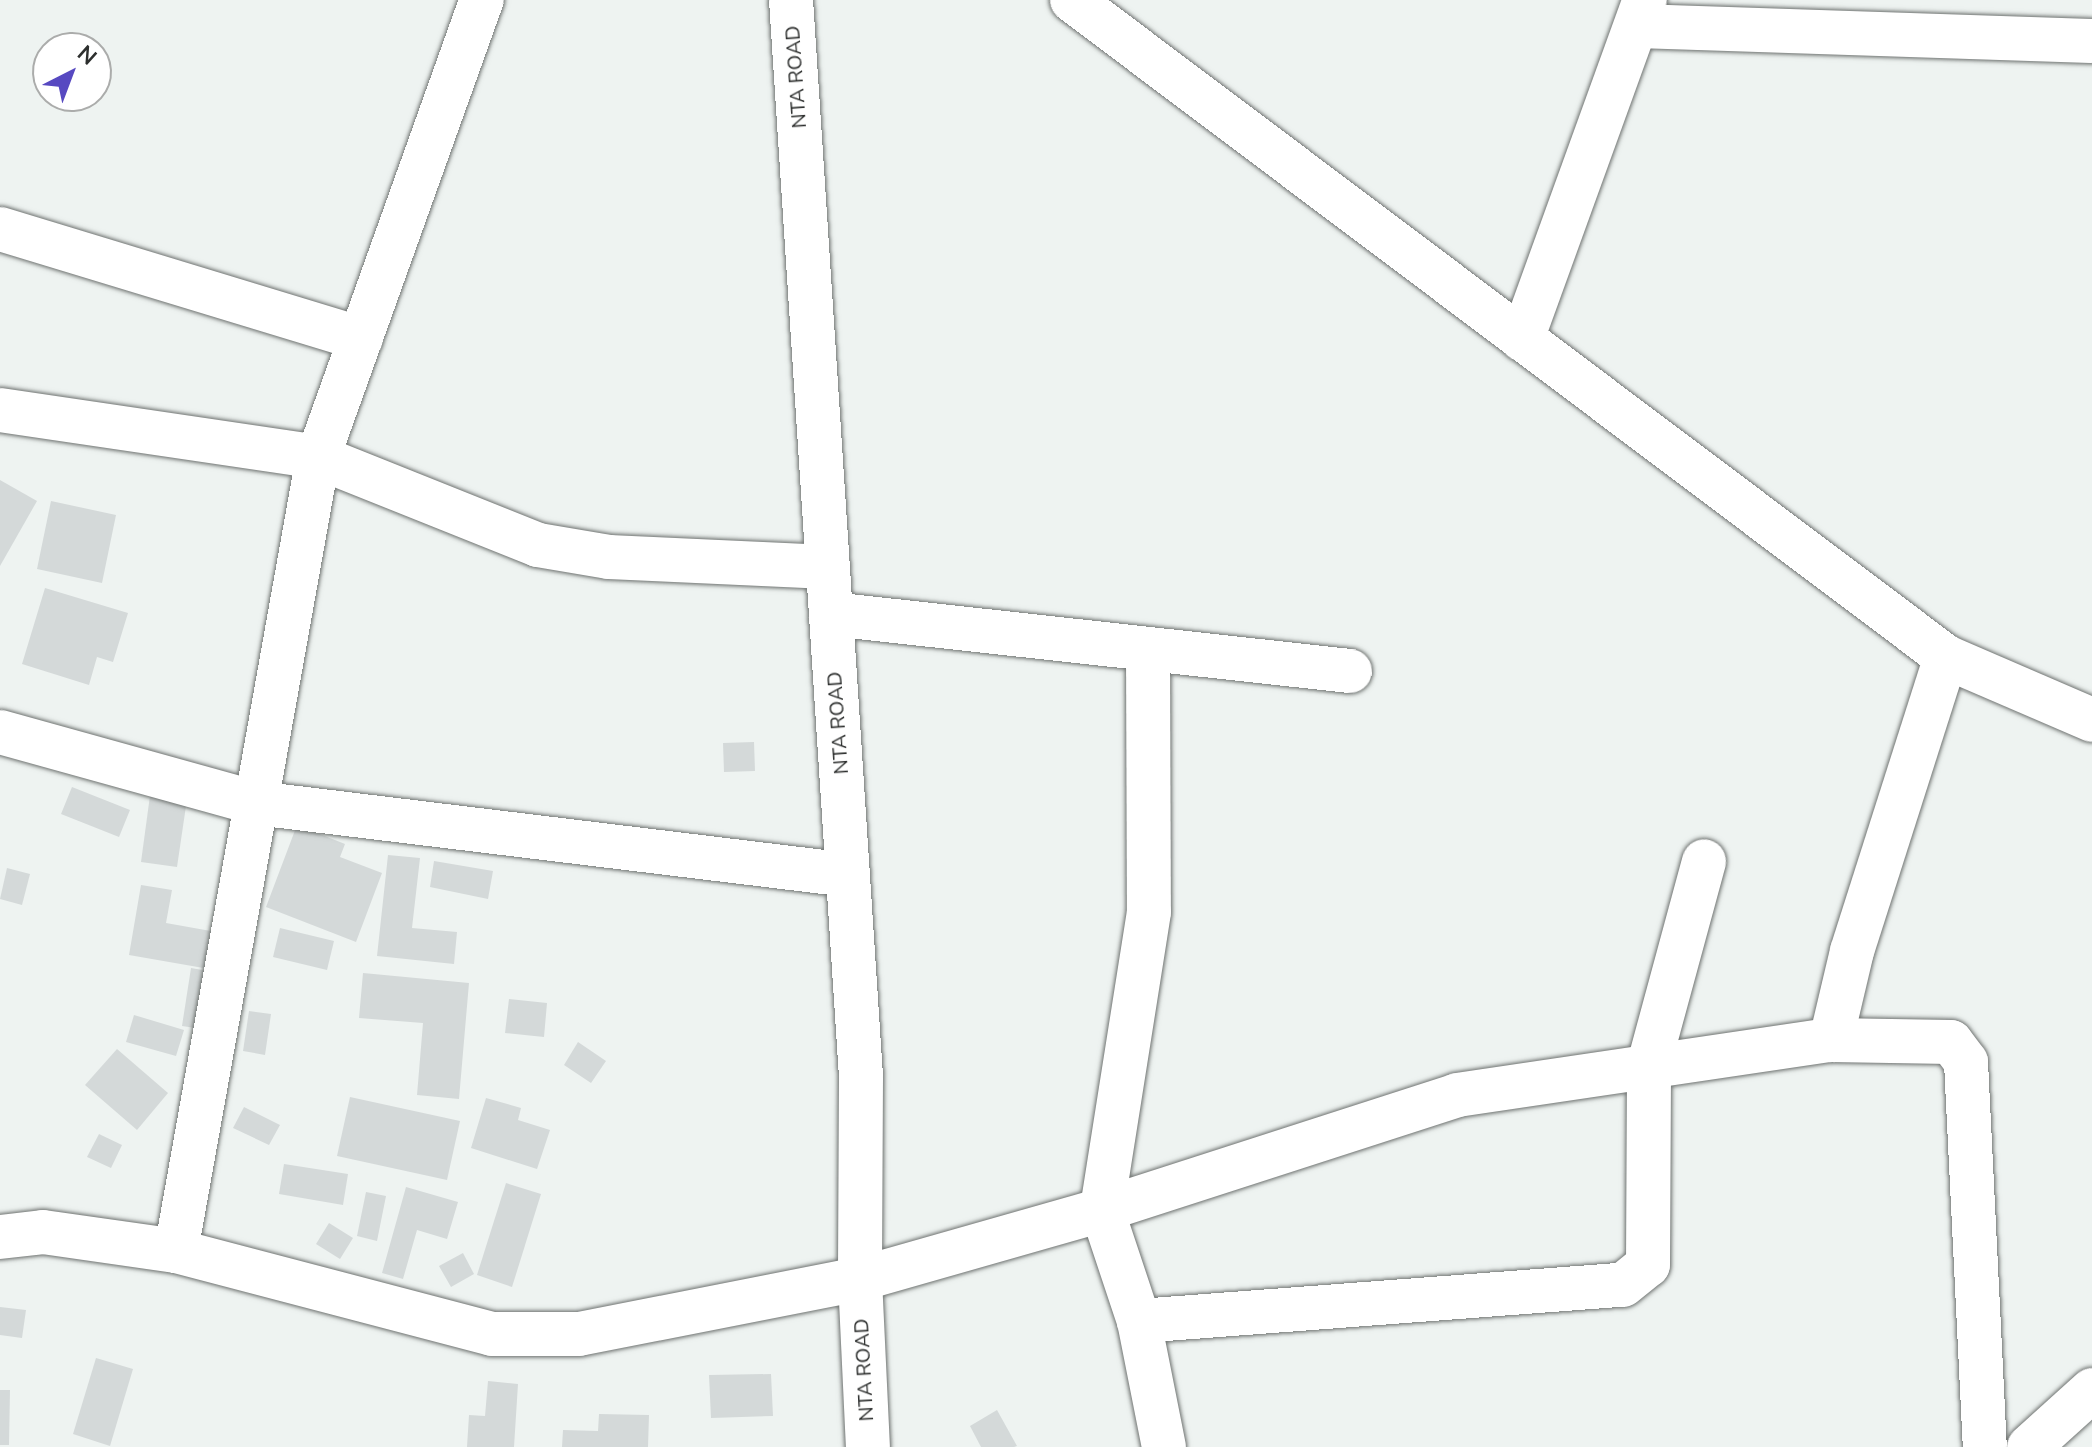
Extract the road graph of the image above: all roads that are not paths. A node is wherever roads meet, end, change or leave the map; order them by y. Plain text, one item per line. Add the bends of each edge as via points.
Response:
1 (482, 0) edge
2 (791, 0) edge
3 (1072, 0) edge
4 (1641, 13) edge
5 (2092, 41) edge
6 (0, 229) edge
7 (361, 339) junction
8 (1522, 339) junction
9 (0, 410) edge
10 (318, 457) junction
11 (828, 567) junction
12 (831, 614) junction
13 (1148, 649) junction
14 (1946, 657) junction
15 (1350, 671) dead end
16 (2092, 720) edge
17 (0, 732) edge
18 (256, 803) junction
19 (1704, 861) dead end
20 (848, 875) junction
21 (1831, 1040) junction
22 (1649, 1064) junction
23 (1102, 1210) junction
24 (0, 1237) edge
25 (176, 1251) junction
26 (860, 1279) junction
27 (1139, 1321) junction
28 (2092, 1390) edge
29 (868, 1447) edge
30 (1164, 1447) edge
31 (1985, 1447) edge
32 (2029, 1447) edge

1 - 7 street
2 - 11 street, NTA ROAD
3 - 8 street
4 - 5 street
4 - 8 street
6 - 7 street
7 - 10 street
8 - 14 street
9 - 10 street
10 - 11 street via 538,545 609,557
10 - 18 street
11 - 12 street, NTA ROAD
12 - 13 street
12 - 20 street, NTA ROAD
13 - 15 street
13 - 23 street via 1149,912
14 - 16 street
14 - 21 street via 1852,951
17 - 18 street
18 - 20 street
18 - 25 street
19 - 22 street
20 - 26 street, NTA ROAD via 861,1078
21 - 22 street
21 - 31 street via 1951,1042 1966,1062
22 - 23 street via 1457,1095
22 - 27 street via 1648,1265 1623,1285
23 - 26 street
23 - 27 street
24 - 25 street via 43,1232
25 - 26 street via 492,1334 579,1334
26 - 29 street, NTA ROAD
27 - 30 street
28 - 32 street

